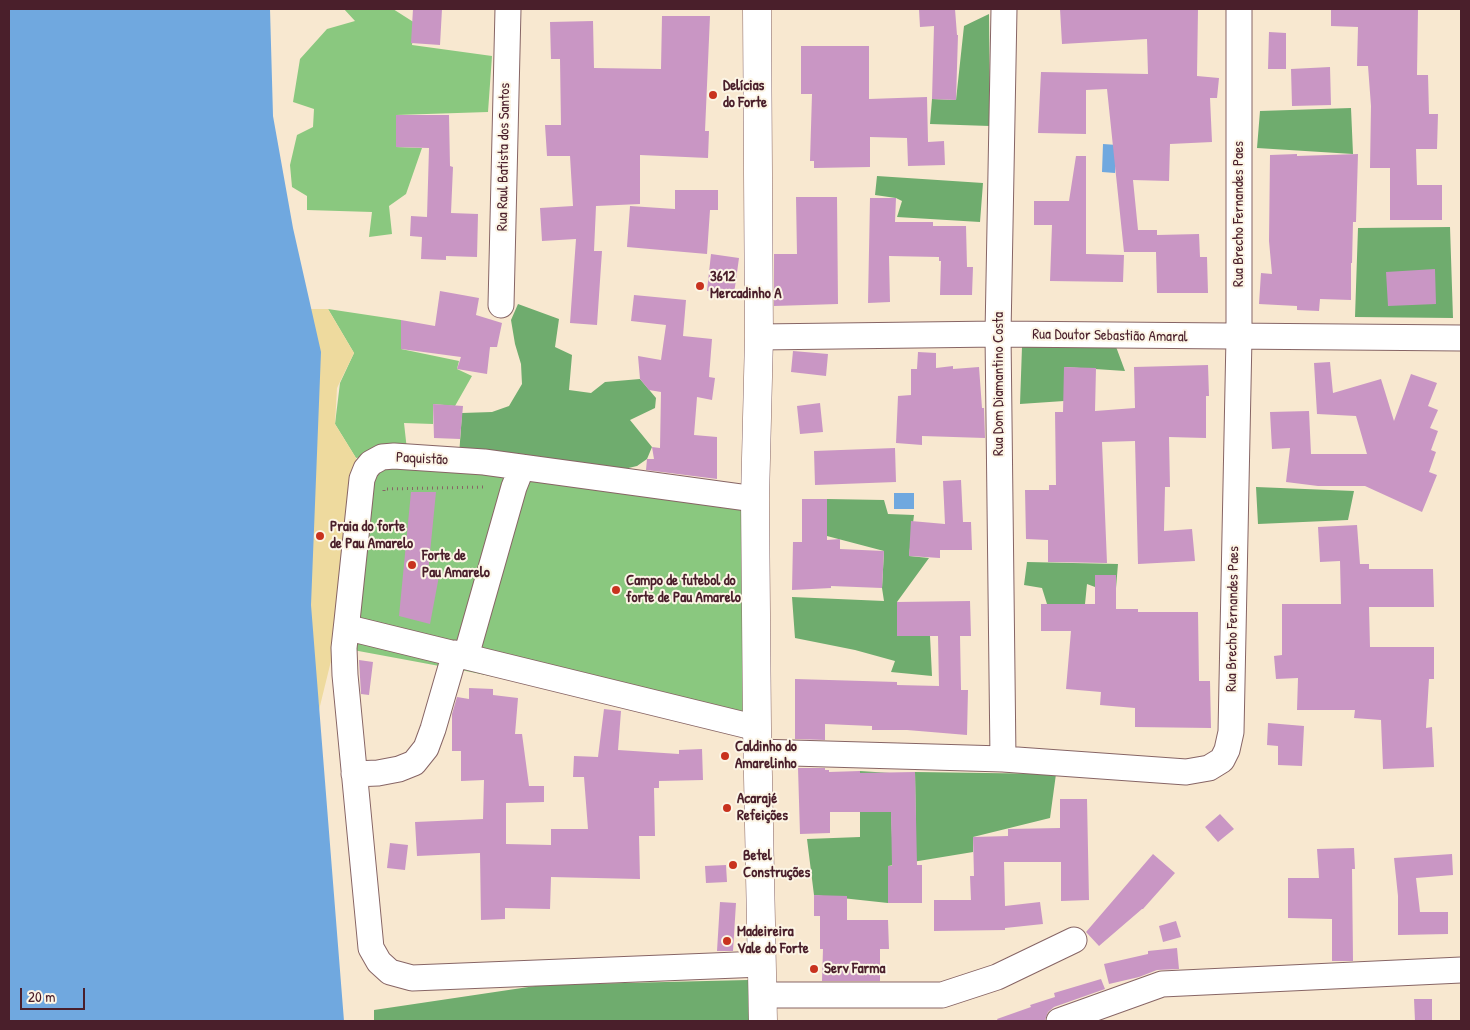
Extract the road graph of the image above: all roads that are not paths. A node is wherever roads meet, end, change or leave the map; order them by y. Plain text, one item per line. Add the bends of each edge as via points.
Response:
1 (508, 9) edge
2 (757, 9) edge
3 (1004, 9) edge
4 (1239, 9) edge
5 (501, 305) dead end
6 (998, 334) junction
7 (758, 336) junction
8 (1239, 337) junction
9 (1461, 338) edge
10 (518, 477) junction
11 (755, 499) junction
12 (347, 621) junction
13 (460, 655) junction
14 (757, 740) junction
15 (1003, 759) junction
16 (354, 774) junction
17 (1074, 940) dead end
18 (762, 964) junction
19 (1461, 970) edge
20 (763, 1008) edge
21 (1059, 1021) edge

1 - 5 street, Rua Raul Batista dos Santos
2 - 7 main road
3 - 6 street, Rua Dom Diamantino Costa
4 - 8 street, Rua Brecho Fernandes Paes
6 - 7 street, Rua Doutor Sebastião Amaral
6 - 8 street, Rua Doutor Sebastião Amaral
6 - 15 street, Rua Dom Diamantino Costa
7 - 11 main road
8 - 9 street, Rua Doutor Sebastião Amaral
8 - 15 street, Rua Brecho Fernandes Paes via 1231,732 1222,760 1210,768 1186,772
10 - 11 street, Paquistão
10 - 12 street, Paquistão via 484,462 394,456 371,463 362,478
10 - 13 street
11 - 14 main road
12 - 13 street via 352,629
12 - 16 street, Paquistão via 345,675
13 - 14 street
13 - 16 street via 426,748 414,763 378,773
14 - 15 street, Rua Brecho Fernandes Paes
14 - 18 main road
16 - 18 street, Paquistão via 371,948 390,972 412,978
17 - 20 street via 997,977 942,995
18 - 20 main road
19 - 21 street via 1162,984

